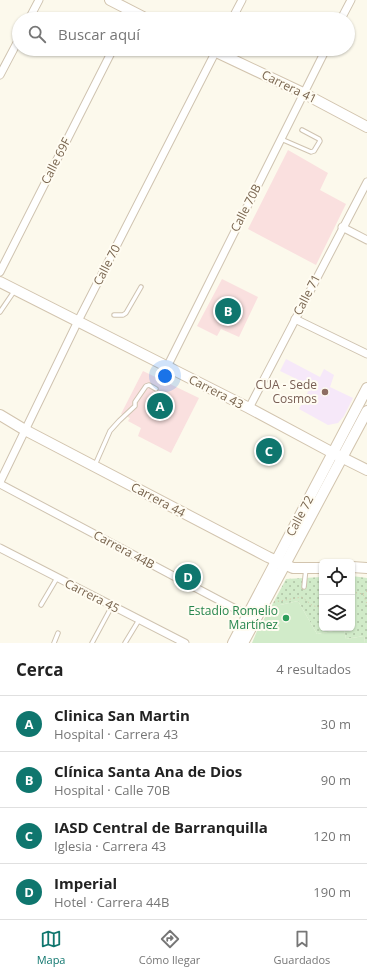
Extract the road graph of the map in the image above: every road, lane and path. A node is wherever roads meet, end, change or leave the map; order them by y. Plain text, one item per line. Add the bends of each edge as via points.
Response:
1 (39, 0) edge
2 (110, 0) edge
3 (242, 0) edge
4 (351, 0) edge
5 (33, 12) edge
6 (126, 12) edge
7 (236, 12) edge
8 (345, 12) edge
9 (12, 52) edge
10 (109, 56) edge
11 (211, 56) edge
12 (226, 56) edge
13 (322, 56) edge
14 (0, 75) edge
15 (303, 94) junction
16 (367, 128) edge
17 (302, 130) dead end
18 (280, 139) junction
19 (367, 182) edge
20 (342, 228) junction
21 (367, 240) edge
22 (0, 272) edge
23 (0, 282) edge
24 (141, 287) dead end
25 (16, 290) junction
26 (0, 312) edge
27 (114, 316) dead end
28 (295, 319) junction
29 (78, 321) junction
30 (367, 354) edge
31 (167, 367) junction
32 (367, 388) edge
33 (156, 389) dead end
34 (249, 408) junction
35 (367, 411) edge
36 (0, 415) edge
37 (25, 430) junction
38 (337, 456) junction
39 (94, 466) junction
40 (367, 470) edge
41 (0, 483) edge
42 (0, 548) edge
43 (280, 563) junction
44 (306, 568) junction
45 (319, 568) edge
46 (355, 568) edge
47 (367, 568) edge
48 (56, 578) junction
49 (304, 587) dead end
50 (367, 592) edge
51 (355, 593) edge
52 (363, 594) junction
53 (270, 603) dead end
54 (367, 604) edge
55 (41, 605) dead end
56 (112, 606) junction
57 (319, 607) edge
58 (247, 615) junction
59 (139, 620) junction
60 (58, 633) dead end
61 (54, 643) edge
62 (92, 643) edge
63 (125, 643) edge
64 (185, 643) edge
65 (233, 643) edge
66 (243, 643) edge

1 - 5 street
2 - 6 street
3 - 7 street
4 - 8 street
9 - 14 street
10 - 22 street, Calle 69F
11 - 29 street, Calle 70
12 - 15 street, Carrera 41
13 - 15 street, Calle 70B
15 - 16 street, Carrera 41
15 - 18 street, Calle 70B
17 - 18 lane via 319,139 314,151
18 - 31 street, Calle 70B
19 - 20 street, Calle 71
20 - 21 street
20 - 28 street, Calle 71
23 - 25 street, Carrera 43
24 - 27 lane via 126,313
25 - 26 lane
25 - 29 street, Carrera 43
28 - 30 street
28 - 34 street, Calle 71
29 - 31 street, Carrera 43
29 - 37 street, Calle 70
31 - 34 street, Carrera 43
32 - 38 street, Calle 72
33 - 39 lane via 146,386 135,406 110,431
34 - 38 street, Carrera 43
35 - 38 street, Calle 72
36 - 37 street, Carrera 44
37 - 39 street, Carrera 44
37 - 41 street, Calle 70
38 - 40 street, Carrera 43
38 - 43 street, Calle 72
39 - 43 street, Carrera 44
41 - 58 street, Carrera 44B
42 - 48 street, Carrera 45
43 - 44 street, Carrera 44 via 293,568
43 - 58 street, Calle 72
43 - 66 street, Calle 72
44 - 45 street, Carrera 44
44 - 49 lane
46 - 47 street
48 - 55 lane
48 - 56 street, Carrera 45
50 - 52 path
51 - 52 path
52 - 54 path
53 - 57 path via 302,597 313,606
56 - 59 street, Carrera 45
56 - 62 lane
58 - 65 street, Calle 72
59 - 63 lane
59 - 64 street, Carrera 45
60 - 61 lane

